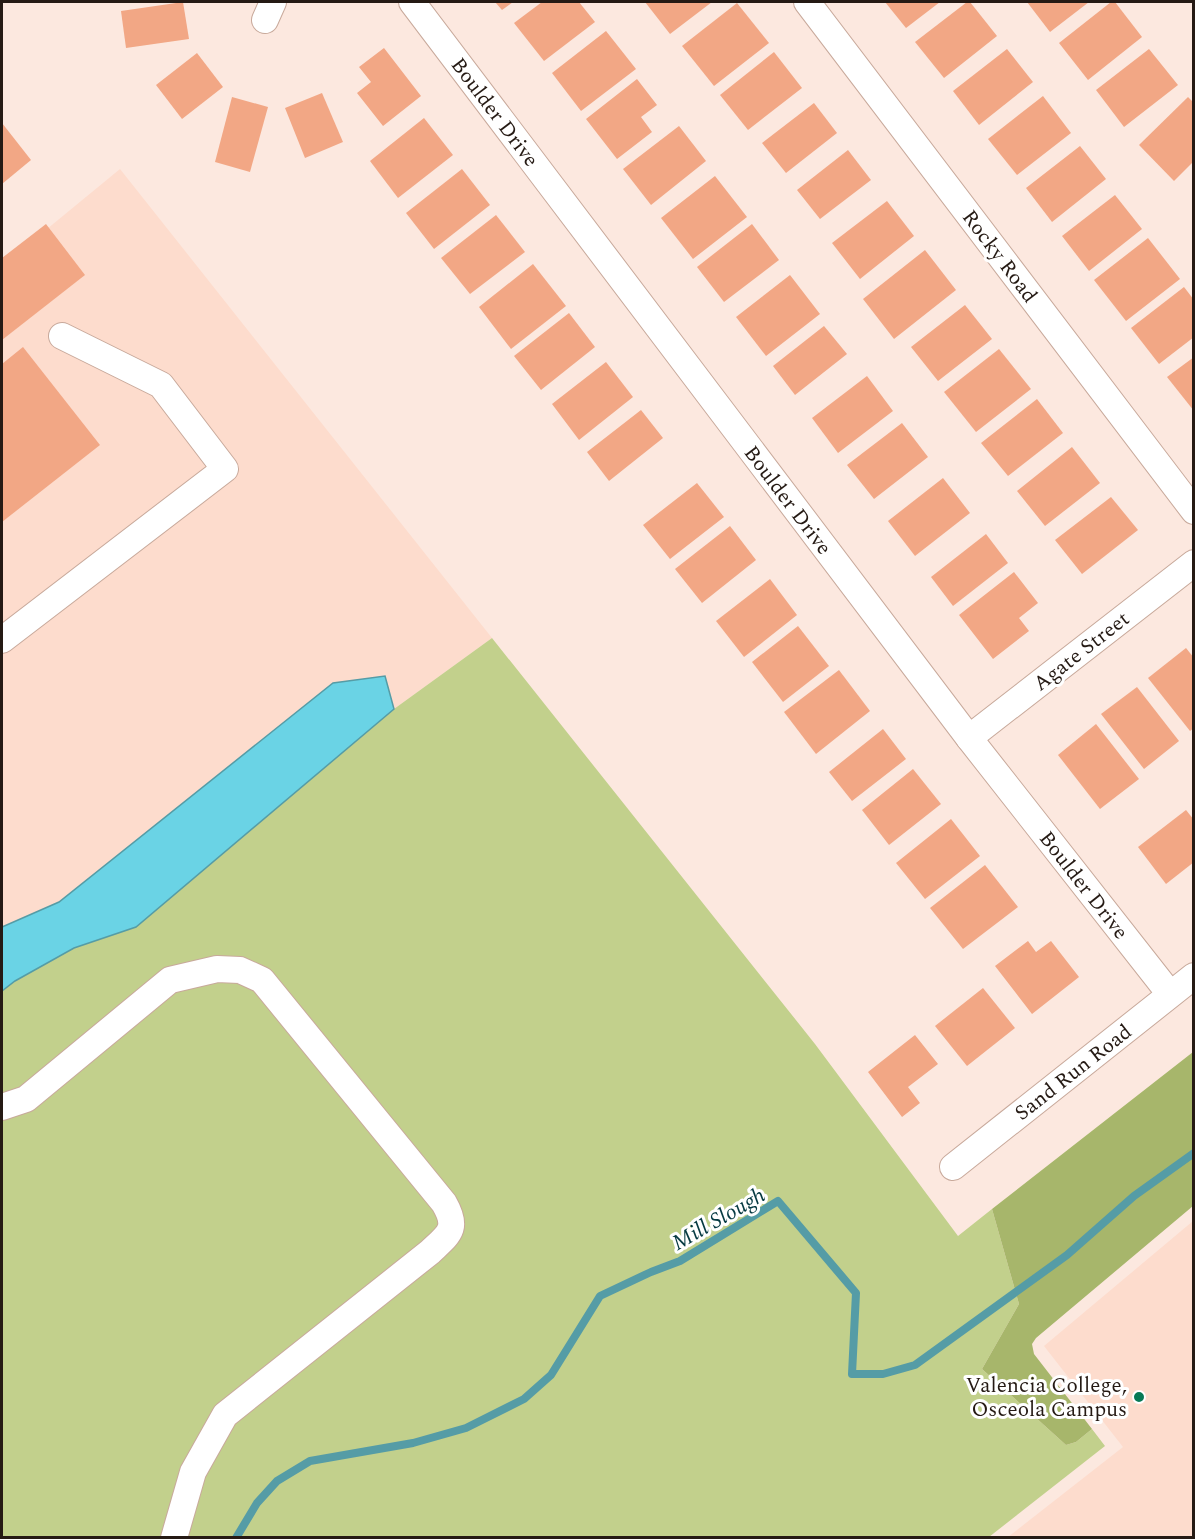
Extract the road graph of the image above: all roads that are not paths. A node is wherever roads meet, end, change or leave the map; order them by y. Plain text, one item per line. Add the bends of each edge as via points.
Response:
1 (412, 2) edge
2 (807, 2) edge
3 (62, 336) dead end
4 (1194, 511) edge
5 (1194, 563) edge
6 (2, 640) edge
7 (969, 738) junction
8 (1194, 976) edge
9 (1170, 994) junction
10 (2, 1107) edge
11 (953, 1167) dead end
12 (174, 1538) edge

1 - 7 street, Boulder Drive
2 - 4 street, Rocky Road
3 - 6 street via 161,385 225,469
5 - 7 street, Agate Street
7 - 9 street, Boulder Drive
8 - 9 street, Sand Run Road
9 - 11 street, Sand Run Road
10 - 12 street via 26,1099 170,980 217,969 240,970 262,980 450,1214 452,1225 448,1235 430,1252 225,1415 192,1472

